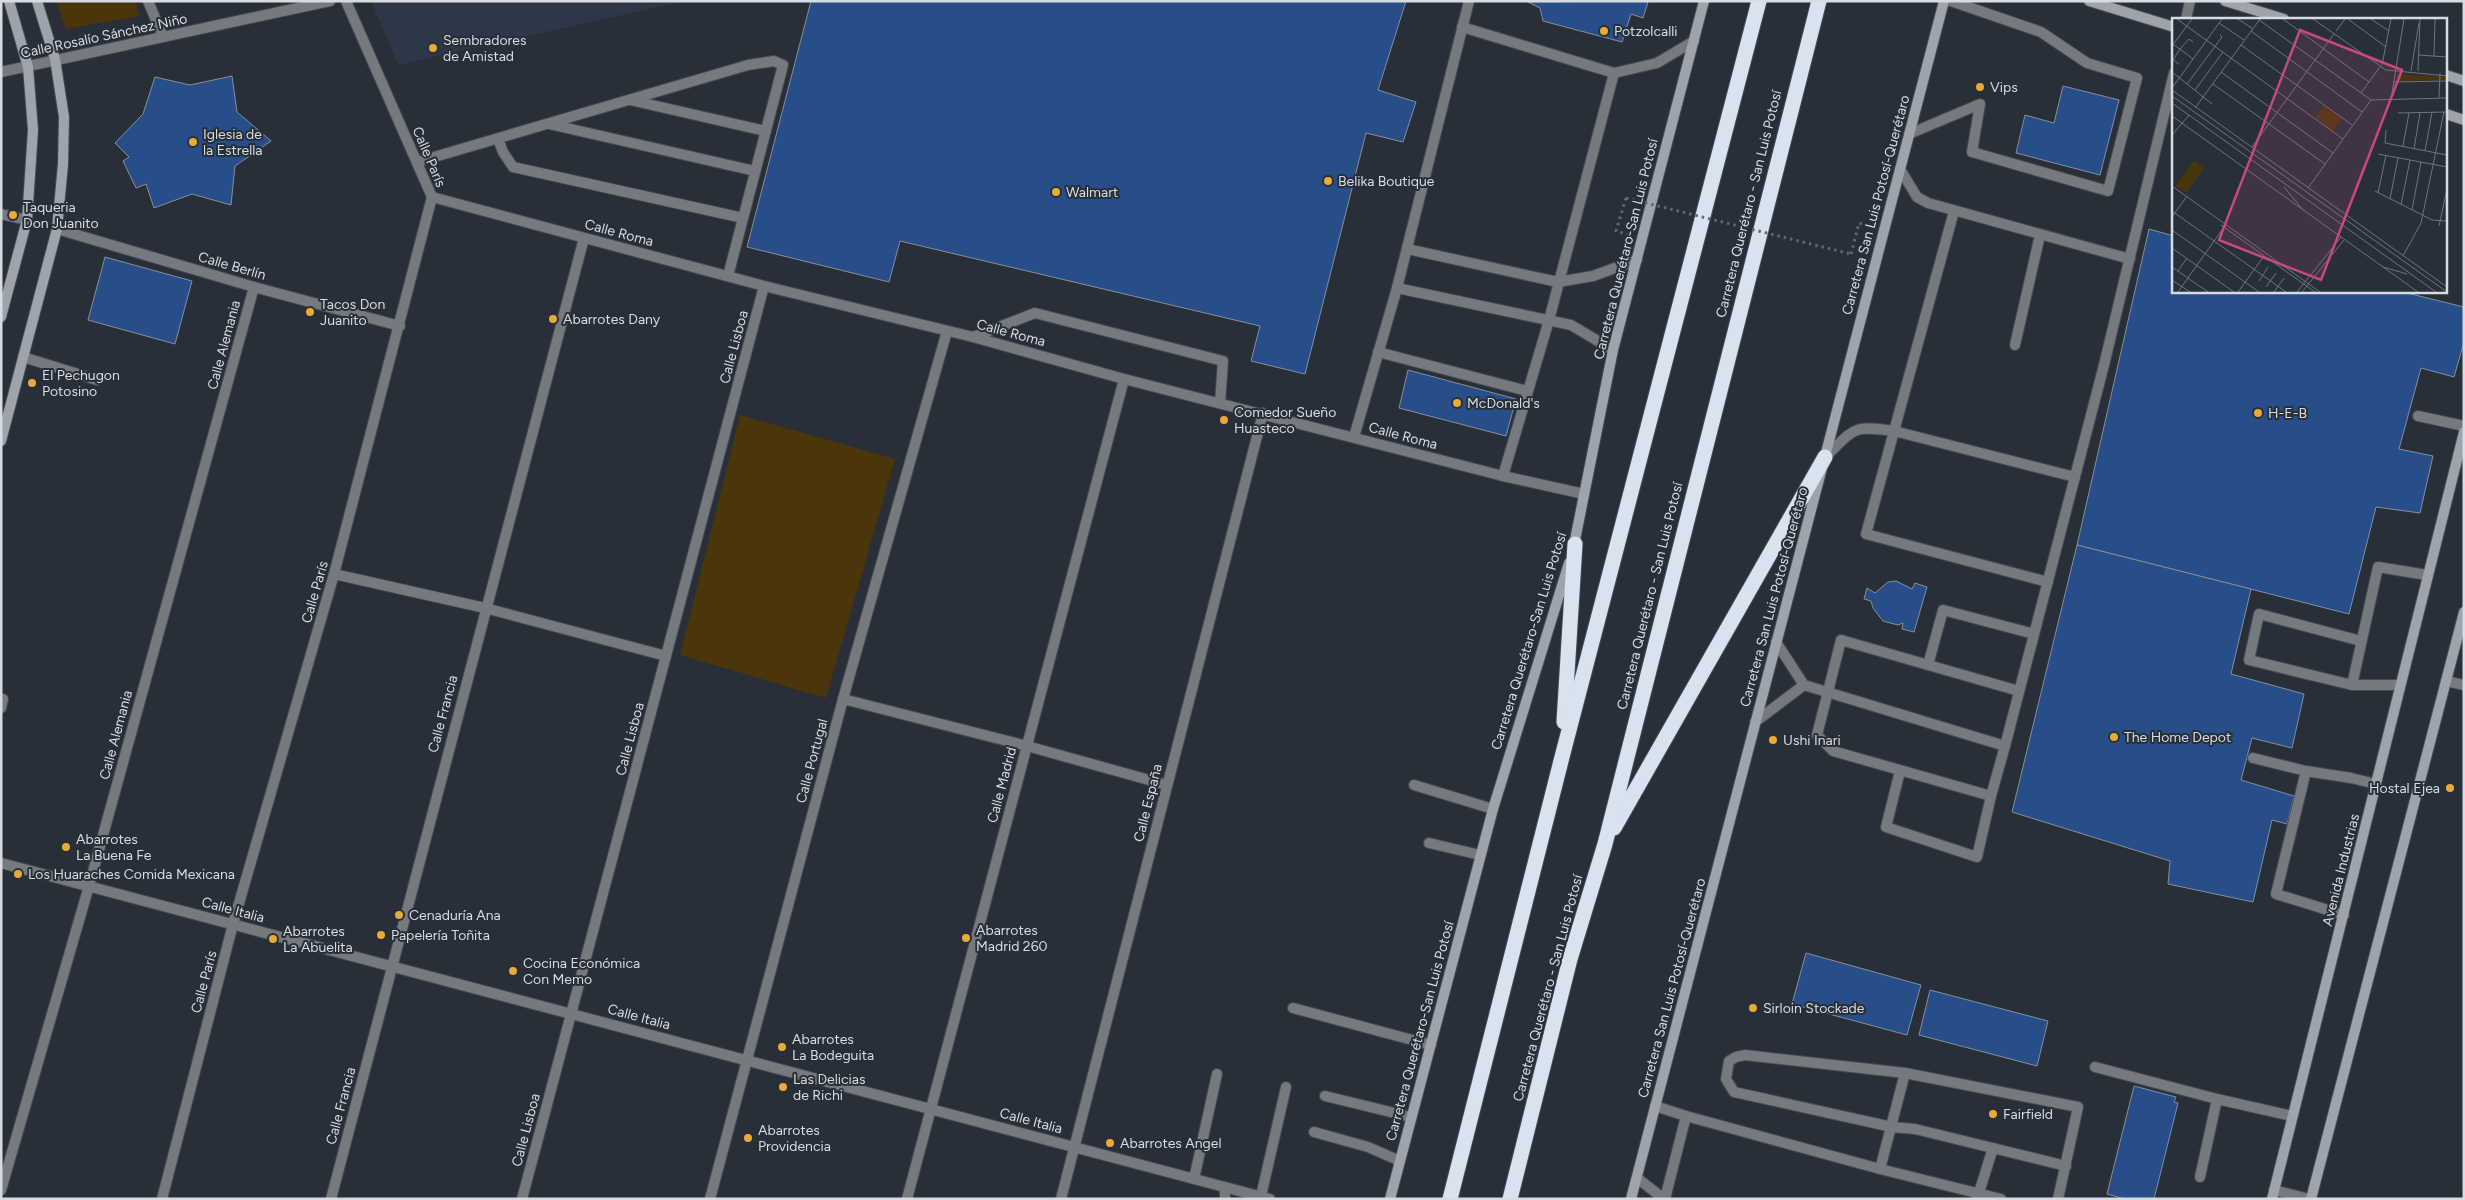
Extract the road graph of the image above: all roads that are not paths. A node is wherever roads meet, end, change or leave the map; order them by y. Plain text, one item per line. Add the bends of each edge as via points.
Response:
1 (9, 1) edge
2 (37, 1) edge
3 (148, 1) edge
4 (330, 1) edge
5 (346, 1) edge
6 (1469, 1) edge
7 (1704, 1) edge
8 (1758, 1) edge
9 (1819, 1) edge
10 (1944, 1) edge
11 (1951, 1) edge
12 (2089, 1) edge
13 (2190, 1) edge
14 (2225, 1) edge
15 (2186, 18) edge
16 (2281, 18) edge
17 (2172, 26) edge
18 (1462, 27) junction
19 (163, 37) junction
20 (1694, 41) junction
21 (55, 59) junction
22 (28, 67) junction
23 (1, 72) edge
24 (1614, 73) junction
25 (2448, 76) edge
26 (2172, 81) edge
27 (2464, 81) edge
28 (629, 100) junction
29 (2448, 115) edge
30 (2464, 120) edge
31 (548, 124) junction
32 (766, 131) junction
33 (1909, 134) junction
34 (498, 138) junction
35 (417, 162) junction
36 (1900, 169) junction
37 (755, 171) junction
38 (432, 197) junction
39 (1954, 211) junction
40 (1, 214) edge
41 (743, 218) junction
42 (27, 220) junction
43 (57, 229) junction
44 (2040, 235) junction
45 (584, 238) junction
46 (1407, 249) junction
47 (2130, 259) junction
48 (1636, 260) junction
49 (728, 276) junction
50 (1558, 282) junction
51 (764, 286) junction
52 (254, 287) junction
53 (1397, 288) junction
54 (1, 317) edge
55 (1549, 320) junction
56 (400, 326) junction
57 (947, 332) junction
58 (973, 337) junction
59 (2015, 345) dead end
60 (1613, 350) junction
61 (1378, 352) junction
62 (23, 357) junction
63 (1124, 379) junction
64 (97, 380) dead end
65 (1527, 391) junction
66 (1220, 403) junction
67 (1263, 414) junction
68 (2418, 416) dead end
69 (2464, 426) edge
70 (1894, 431) junction
71 (2464, 432) edge
72 (1354, 437) junction
73 (1, 441) edge
74 (1824, 457) junction
75 (1503, 476) junction
76 (2075, 477) junction
77 (1584, 494) junction
78 (1575, 544) junction
79 (334, 574) junction
80 (2427, 575) junction
81 (2048, 582) junction
82 (485, 608) junction
83 (2464, 612) edge
84 (2034, 634) junction
85 (2361, 641) junction
86 (1776, 642) junction
87 (666, 656) junction
88 (1928, 665) junction
89 (2446, 681) junction
90 (2352, 685) junction
91 (2400, 685) junction
92 (2464, 685) edge
93 (1804, 686) junction
94 (2019, 691) junction
95 (1828, 693) junction
96 (843, 699) junction
97 (1756, 722) junction
98 (1027, 746) junction
99 (2005, 746) junction
100 (1562, 757) junction
101 (2253, 758) dead end
102 (2306, 771) junction
103 (1900, 772) junction
104 (2376, 784) junction
105 (1167, 785) junction
106 (1414, 785) dead end
107 (1991, 796) junction
108 (1493, 809) junction
109 (1429, 843) dead end
110 (1604, 844) junction
111 (1480, 855) junction
112 (1, 863) edge
113 (89, 886) junction
114 (2344, 915) junction
115 (234, 924) junction
116 (392, 966) junction
117 (1293, 1008) dead end
118 (571, 1014) junction
119 (1430, 1045) junction
120 (747, 1060) junction
121 (2095, 1068) dead end
122 (1905, 1073) junction
123 (1217, 1074) dead end
124 (1286, 1087) dead end
125 (1325, 1096) dead end
126 (2217, 1099) junction
127 (1655, 1106) junction
128 (931, 1109) junction
129 (1686, 1116) junction
130 (2292, 1116) junction
131 (1412, 1117) junction
132 (1892, 1127) junction
133 (1314, 1132) dead end
134 (1074, 1147) junction
135 (1993, 1148) junction
136 (1400, 1161) junction
137 (2066, 1166) junction
138 (1880, 1169) junction
139 (2200, 1177) dead end
140 (1637, 1178) junction
141 (1194, 1179) junction
142 (1226, 1187) junction
143 (1, 1190) edge
144 (2273, 1194) edge
145 (1978, 1197) edge
146 (1265, 1198) edge
147 (162, 1199) edge
148 (331, 1199) edge
149 (522, 1199) edge
150 (710, 1199) edge
151 (907, 1199) edge
152 (1061, 1199) edge
153 (1225, 1199) edge
154 (1390, 1199) edge
155 (1450, 1199) edge
156 (1510, 1199) edge
157 (1631, 1199) edge
158 (1664, 1199) edge
159 (2001, 1199) edge
160 (2058, 1199) edge
161 (2310, 1199) edge

1 - 22 main road
2 - 21 main road
3 - 19 street
4 - 19 street, Calle Rosalío Sánchez Niño
5 - 35 street, Calle París
6 - 18 street
7 - 20 main road, Carretera Querétaro-San Luis Potosí
8 - 100 highway
9 - 110 highway, Carretera Querétaro - San Luis Potosí
10 - 33 main road, Carretera San Luis Potosí-Querétaro
11 - 33 street via 2041,32 2087,63 2137,78 2108,191 1972,152 1980,104
12 - 17 main road
13 - 15 street
14 - 16 main road
18 - 24 street
18 - 46 street
19 - 21 street, Calle Rosalío Sánchez Niño
20 - 24 street via 1658,63
20 - 48 main road, Carretera Querétaro-San Luis Potosí
21 - 22 street, Calle Rosalío Sánchez Niño
21 - 43 main road via 64,117
22 - 23 street, Calle Rosalío Sánchez Niño
22 - 42 main road via 33,130
24 - 50 street
25 - 27 main road
26 - 47 street
28 - 31 street
28 - 32 street
28 - 32 street via 748,65 774,61 782,65
29 - 30 main road
31 - 34 street
31 - 37 street
32 - 37 street
33 - 36 main road, Carretera San Luis Potosí-Querétaro
34 - 35 street
34 - 41 street via 513,167
35 - 38 street, Calle París
36 - 39 street via 1917,197
36 - 74 main road, Carretera San Luis Potosí-Querétaro
37 - 41 street
38 - 45 street, Calle Roma
38 - 56 street, Calle París
39 - 44 street
39 - 70 street
40 - 42 street
41 - 49 street
42 - 54 main road
43 - 52 street, Calle Berlín
43 - 62 main road
44 - 47 street
44 - 59 street
45 - 49 street, Calle Roma
45 - 82 street, Calle Francia
46 - 50 street
46 - 53 street
47 - 76 street
48 - 50 street via 1593,276
48 - 60 main road, Carretera Querétaro-San Luis Potosí
49 - 51 street, Calle Roma
50 - 55 street
51 - 57 street, Calle Roma
51 - 87 street, Calle Lisboa
52 - 56 street, Calle Berlín
52 - 113 street, Calle Alemania
53 - 55 street
53 - 61 street
55 - 60 street via 1570,325
55 - 65 street
56 - 79 street, Calle París
57 - 58 street, Calle Roma
57 - 96 street, Calle Portugal
58 - 63 street, Calle Roma
58 - 66 street via 1036,313 1223,361
60 - 77 main road, Carretera Querétaro-San Luis Potosí
61 - 65 street
61 - 72 street
62 - 64 street
62 - 73 main road
63 - 66 street, Calle Roma
63 - 98 street, Calle Madrid
65 - 75 street
66 - 67 street, Calle Roma
67 - 72 street, Calle Roma
67 - 105 street, Calle España
68 - 69 street
70 - 74 street via 1864,427 1854,430
70 - 76 street
70 - 81 street via 1866,534
71 - 80 main road, Avenida Industrias
72 - 75 street, Calle Roma
74 - 86 main road, Carretera San Luis Potosí-Querétaro
74 - 110 highway
75 - 77 street, Calle Roma
76 - 81 street
77 - 78 main road, Carretera Querétaro-San Luis Potosí
78 - 100 highway
78 - 108 main road, Carretera Querétaro-San Luis Potosí
79 - 82 street
79 - 115 street, Calle París
80 - 85 street via 2378,566
80 - 91 main road, Avenida Industrias
81 - 84 street
82 - 87 street
82 - 116 street, Calle Francia
83 - 89 main road
84 - 88 street via 1943,610
84 - 94 street
85 - 90 street
85 - 90 street via 2258,614 2249,660
86 - 93 street
86 - 97 main road, Carretera San Luis Potosí-Querétaro
87 - 118 street, Calle Lisboa
88 - 94 street
88 - 95 street via 1841,640
89 - 92 street
89 - 161 main road
90 - 91 street
91 - 104 main road, Avenida Industrias
93 - 95 street
93 - 97 street
94 - 99 street
95 - 99 street
95 - 103 street via 1817,735 1833,751
96 - 98 street
96 - 120 street, Calle Portugal
97 - 127 main road, Carretera San Luis Potosí-Querétaro
98 - 105 street
98 - 128 street, Calle Madrid
99 - 107 street
100 - 155 highway
101 - 102 street
102 - 104 street
102 - 114 street via 2276,894
103 - 107 street
103 - 107 street via 1886,827 1977,857
104 - 114 main road, Avenida Industrias
105 - 134 street, Calle España
106 - 108 street
108 - 111 main road, Carretera Querétaro-San Luis Potosí
109 - 111 street
110 - 156 highway, Carretera Querétaro - San Luis Potosí via 1570,959
111 - 119 main road, Carretera Querétaro-San Luis Potosí
112 - 113 street, Calle Italia
113 - 115 street, Calle Italia
113 - 143 street, Calle Alemania
114 - 130 main road, Avenida Industrias
115 - 116 street, Calle Italia
115 - 147 street, Calle París
116 - 118 street, Calle Italia
116 - 148 street, Calle Francia
117 - 119 street
118 - 120 street, Calle Italia
118 - 149 street, Calle Lisboa
119 - 131 main road, Carretera Querétaro-San Luis Potosí
120 - 128 street, Calle Italia
120 - 150 street, Calle Portugal
121 - 126 street
122 - 132 street
122 - 132 street via 1746,1055 1729,1061 1726,1078 1734,1092
122 - 137 street via 2078,1107
123 - 141 street
124 - 146 street
125 - 131 street
126 - 130 street
126 - 139 street
127 - 129 street
127 - 140 main road, Carretera San Luis Potosí-Querétaro
128 - 134 street, Calle Italia
128 - 151 street, Calle Madrid
129 - 138 street
129 - 158 street
130 - 144 main road, Avenida Industrias
131 - 136 main road, Carretera Querétaro-San Luis Potosí
132 - 135 street via 1915,1129
132 - 138 street
133 - 136 street via 1368,1146
134 - 141 street, Calle Italia
134 - 152 street, Calle España
135 - 137 street
135 - 145 street
136 - 154 main road, Carretera Querétaro-San Luis Potosí
137 - 160 street
138 - 145 street
140 - 157 main road, Carretera San Luis Potosí-Querétaro
140 - 158 street
141 - 142 street, Calle Italia
142 - 146 street, Calle Italia
142 - 153 street
144 - 161 street
145 - 159 street

